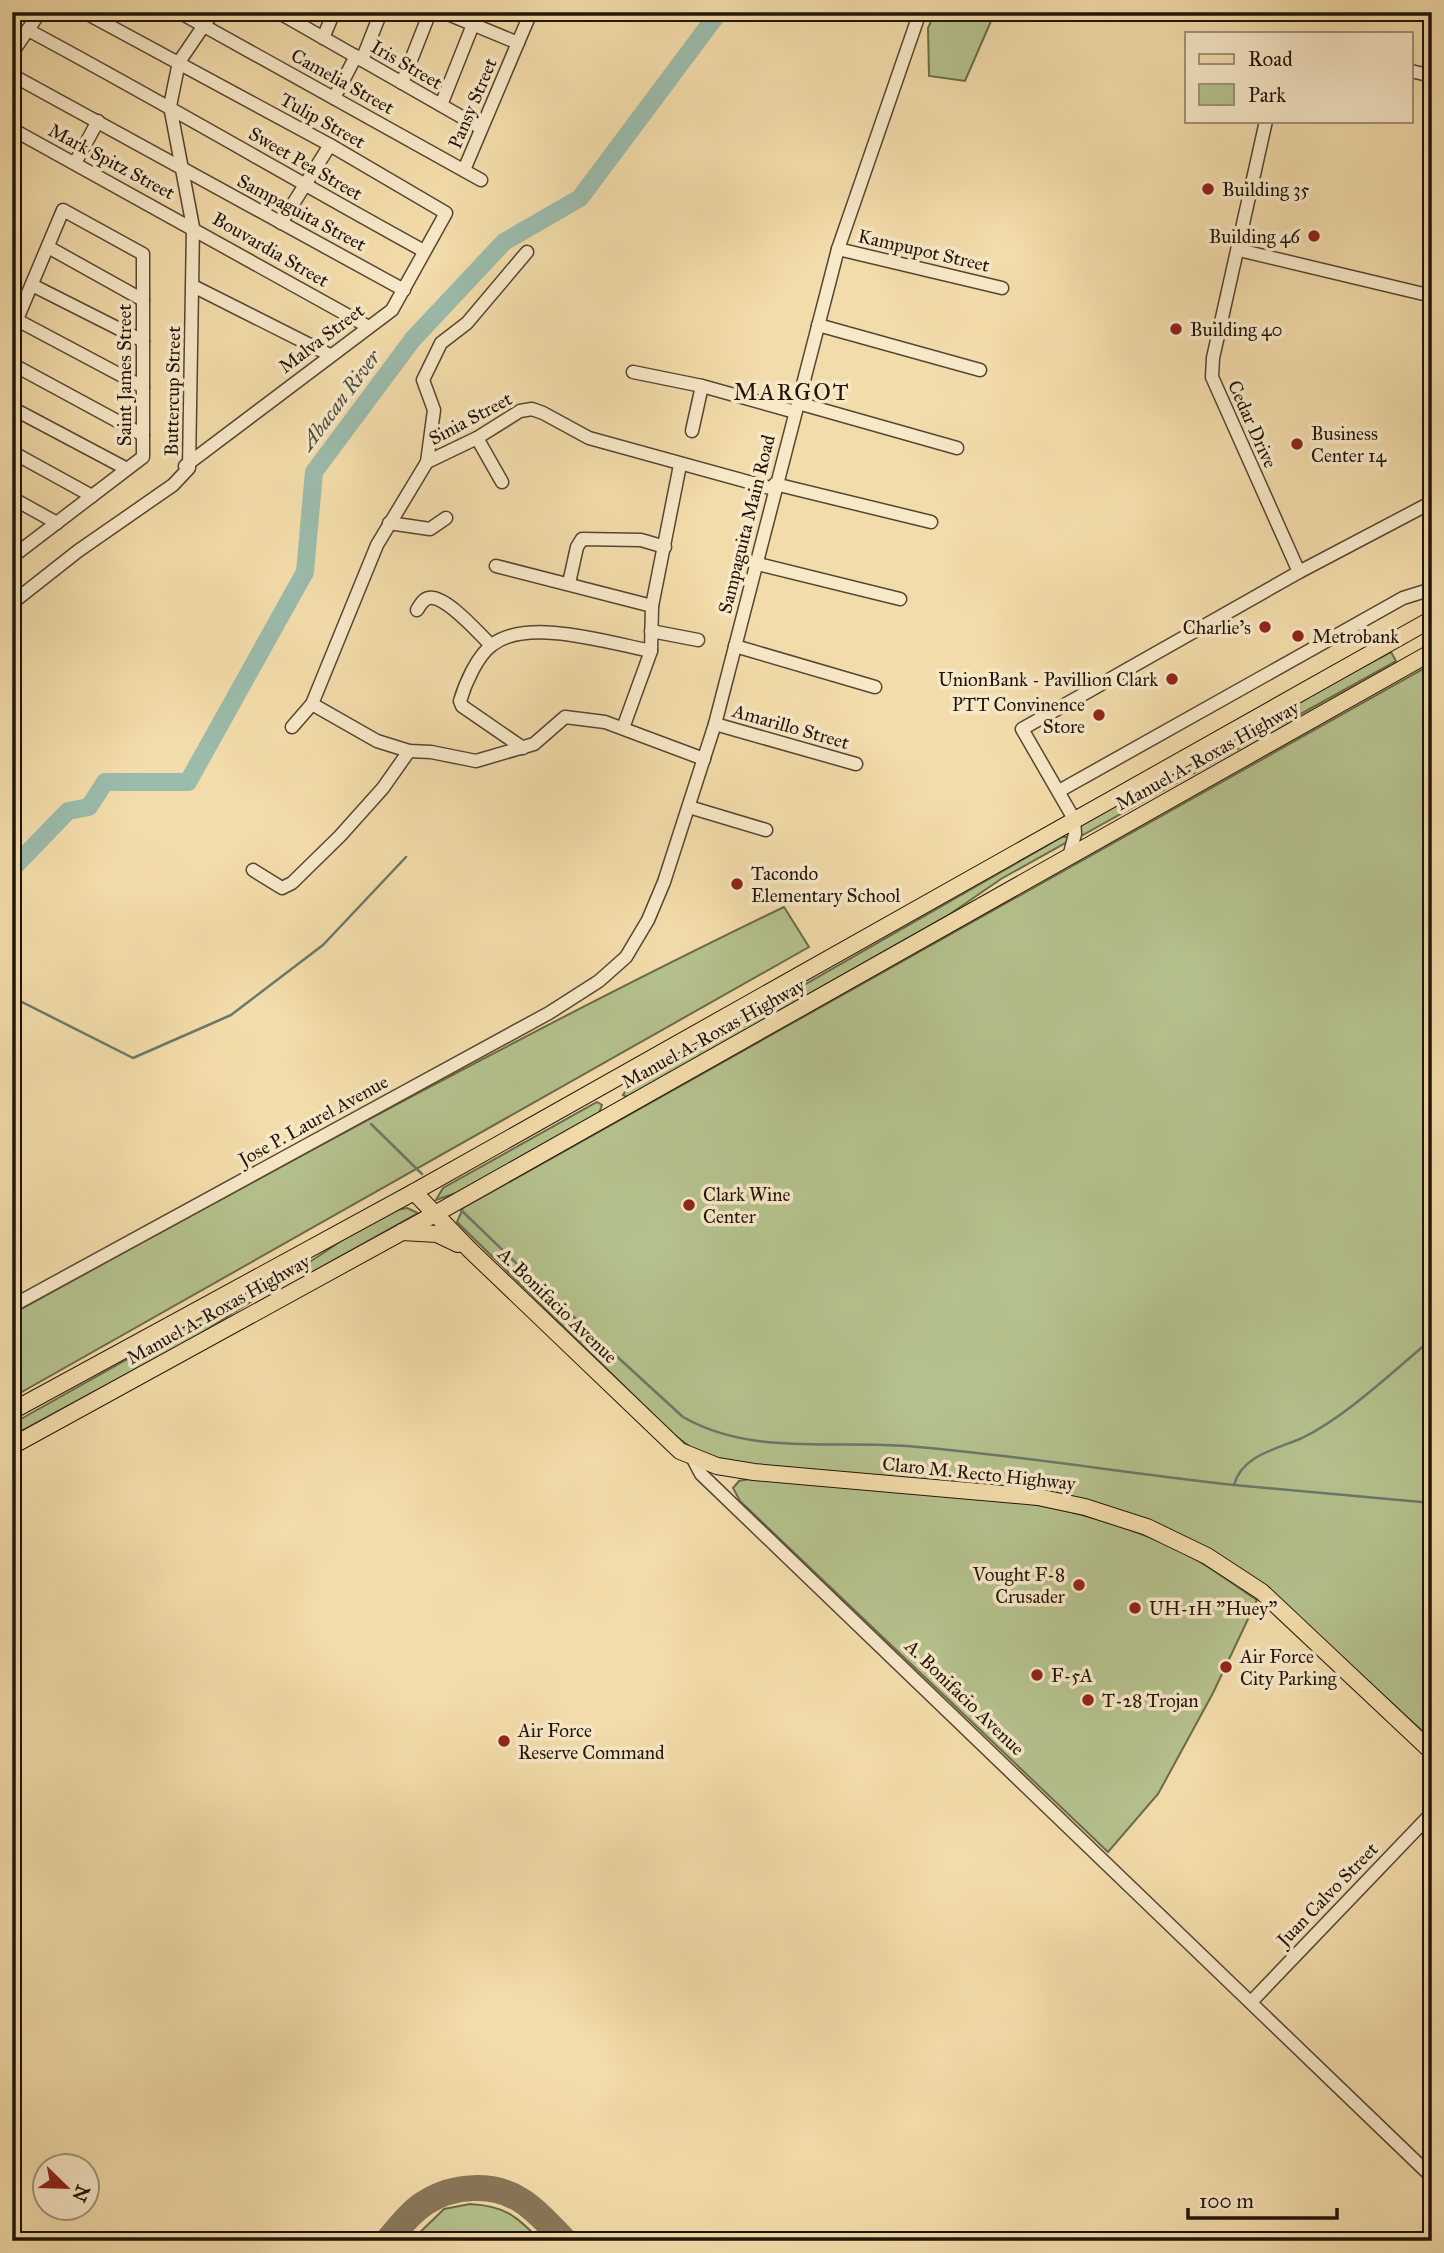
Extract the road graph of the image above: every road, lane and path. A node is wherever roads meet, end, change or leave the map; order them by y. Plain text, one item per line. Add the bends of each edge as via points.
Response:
1 (84, 12) edge
2 (179, 12) edge
3 (213, 12) edge
4 (278, 12) edge
5 (334, 12) edge
6 (381, 12) edge
7 (430, 12) edge
8 (443, 12) edge
9 (531, 12) edge
10 (920, 12) edge
11 (37, 13) edge
12 (476, 19) edge
13 (203, 25) junction
14 (28, 30) junction
15 (323, 38) junction
16 (518, 43) junction
17 (12, 53) edge
18 (359, 58) junction
19 (179, 62) junction
20 (1412, 71) edge
21 (12, 75) edge
22 (1432, 76) edge
23 (402, 83) junction
24 (334, 98) junction
25 (440, 105) junction
26 (170, 106) junction
27 (98, 121) junction
28 (1266, 122) edge
29 (481, 128) junction
30 (12, 129) edge
31 (330, 145) junction
32 (75, 163) junction
33 (182, 169) junction
34 (464, 170) junction
35 (481, 180) dead end
36 (304, 185) junction
37 (446, 213) joint
38 (190, 223) junction
39 (281, 223) junction
40 (48, 247) junction
41 (838, 249) junction
42 (1239, 250) junction
43 (424, 251) junction
44 (527, 252) dead end
45 (32, 285) junction
46 (193, 286) junction
47 (1002, 288) dead end
48 (404, 290) junction
49 (1432, 296) edge
50 (143, 300) junction
51 (818, 325) junction
52 (15, 326) edge
53 (367, 326) junction
54 (143, 341) junction
55 (330, 355) junction
56 (12, 364) edge
57 (980, 370) dead end
58 (633, 372) dead end
59 (702, 386) junction
60 (143, 387) junction
61 (12, 408) edge
62 (796, 408) junction
63 (692, 431) dead end
64 (143, 435) junction
65 (477, 438) junction
66 (957, 448) dead end
67 (12, 452) edge
68 (427, 462) junction
69 (680, 465) junction
70 (187, 468) junction
71 (127, 469) junction
72 (502, 482) dead end
73 (774, 487) junction
74 (92, 496) junction
75 (12, 498) edge
76 (1432, 502) edge
77 (446, 518) dead end
78 (931, 522) dead end
79 (57, 523) junction
80 (389, 523) junction
81 (18, 544) edge
82 (665, 547) junction
83 (12, 557) edge
84 (754, 563) junction
85 (496, 566) dead end
86 (1299, 572) junction
87 (569, 583) junction
88 (1432, 590) edge
89 (900, 599) dead end
90 (12, 603) edge
91 (652, 606) junction
92 (417, 610) dead end
93 (1432, 619) edge
94 (651, 631) junction
95 (698, 640) dead end
96 (491, 645) junction
97 (735, 646) junction
98 (651, 651) junction
99 (1432, 652) edge
100 (875, 687) dead end
101 (312, 704) junction
102 (715, 724) junction
103 (292, 727) dead end
104 (623, 728) junction
105 (523, 748) junction
106 (409, 751) junction
107 (704, 759) junction
108 (856, 764) dead end
109 (1059, 791) junction
110 (689, 807) junction
111 (1074, 819) junction
112 (766, 830) dead end
113 (1069, 857) junction
114 (253, 870) dead end
115 (626, 957) joint
116 (607, 1083) junction
117 (622, 1108) junction
118 (414, 1192) junction
119 (435, 1214) junction
120 (400, 1232) junction
121 (470, 1250) junction
122 (281, 1262) junction
123 (297, 1289) junction
124 (12, 1306) edge
125 (12, 1411) edge
126 (12, 1446) edge
127 (692, 1457) junction
128 (1432, 1752) edge
129 (1432, 1813) edge
130 (1251, 2003) junction
131 (1432, 2177) edge

1 - 19 street, Tulip Street
2 - 13 street, Camelia Street
3 - 13 street, Buttercup Street
4 - 15 street, Iris Street
5 - 15 street
6 - 18 street
7 - 23 street
8 - 12 street
9 - 16 street, Pansy Street
10 - 41 street, Sampaguita Main Road
11 - 14 street
12 - 16 street
12 - 25 street
13 - 19 street, Buttercup Street
13 - 24 street, Camelia Street
14 - 17 street
14 - 26 street, Sweet Pea Street
15 - 18 street, Iris Street
16 - 29 street, Pansy Street
18 - 23 street, Iris Street
18 - 24 street
19 - 26 street, Buttercup Street
19 - 31 street, Tulip Street
20 - 22 street
21 - 27 street, Sampaguita Street
23 - 25 street, Iris Street
24 - 34 street, Camelia Street
25 - 29 street, Iris Street
26 - 33 street, Buttercup Street
26 - 36 street, Sweet Pea Street
27 - 32 street
27 - 33 street, Sampaguita Street
28 - 42 street, Cedar Drive
29 - 34 street, Pansy Street
30 - 32 street, Mark Spitz Street
31 - 36 street
31 - 37 street, Tulip Street
32 - 38 street, Mark Spitz Street
33 - 38 street, Buttercup Street
33 - 39 street, Sampaguita Street
34 - 35 street, Camelia Street
36 - 39 street
36 - 43 street, Sweet Pea Street
37 - 43 street, Malva Street
38 - 46 street, Buttercup Street
38 - 53 street, Bouvardia Street
38 - 70 street, Buttercup Street
39 - 48 street, Sampaguita Street
40 - 45 street
40 - 50 street
40 - 50 street, Saint James Street via 63,210 143,254
41 - 47 street, Kampupot Street
41 - 51 street, Sampaguita Main Road
42 - 49 street
42 - 86 street, Cedar Drive via 1212,377
43 - 48 street, Malva Street
44 - 68 street via 467,323 441,343 429,367 423,380 433,410
45 - 52 street
45 - 54 street
46 - 55 street
46 - 70 street, Buttercup Street
48 - 53 street, Malva Street via 392,310
50 - 54 street, Saint James Street
51 - 57 street
51 - 62 street, Sampaguita Main Road
52 - 60 street
53 - 55 street, Malva Street
54 - 60 street, Saint James Street
55 - 70 street, Malva Street
56 - 64 street
58 - 59 street
59 - 62 street
59 - 63 street
60 - 64 street, Saint James Street
61 - 71 street
62 - 66 street
62 - 73 street, Sampaguita Main Road
64 - 71 street, Saint James Street via 143,457
65 - 68 street, Sinia Street
65 - 69 street, Sinia Street via 520,411 532,409 589,438
65 - 72 street
67 - 74 street
68 - 80 street, Sinia Street
69 - 73 street, Sinia Street
69 - 82 street
70 - 90 street, Malva Street
71 - 74 street, Saint James Street
73 - 78 street, Sinia Street
73 - 84 street, Sampaguita Main Road
74 - 79 street, Saint James Street
75 - 79 street
76 - 86 street
77 - 80 street via 430,529
79 - 81 street, Saint James Street
80 - 101 street, Sinia Street
81 - 83 street, Saint James Street
82 - 87 street via 641,540 582,538
82 - 91 street
84 - 89 street
84 - 97 street, Sampaguita Main Road
85 - 87 street
86 - 109 street via 1022,729
87 - 91 street
88 - 109 street via 1403,598
91 - 94 street
92 - 96 street via 423,600 437,599 461,614
93 - 111 main road, Manuel A. Roxas Highway
94 - 95 street
94 - 98 street
96 - 98 street via 533,632
96 - 105 street via 460,701
97 - 100 street
97 - 102 street, Sampaguita Main Road
98 - 104 street
99 - 113 main road, Manuel A. Roxas Highway
101 - 103 street, Sinia Street
101 - 106 street via 377,741
102 - 107 street, Sampaguita Main Road
102 - 108 street, Amarillo Street
104 - 105 street via 565,717
104 - 107 street
105 - 106 street via 476,761
106 - 114 street via 349,826 292,883 282,888
107 - 110 street, Sampaguita Main Road
109 - 111 street
110 - 112 street
110 - 115 street, Sampaguita Main Road via 649,920
111 - 113 street
111 - 116 main road, Manuel A. Roxas Highway
113 - 117 main road, Manuel A. Roxas Highway
115 - 124 street, Jose P. Laurel Avenue via 599,981 549,1013
116 - 117 main road
116 - 118 main road, Manuel A. Roxas Highway
117 - 119 main road, Manuel A. Roxas Highway
118 - 119 main road, A. Bonifacio Avenue
118 - 122 main road, Manuel A. Roxas Highway
119 - 120 main road, Manuel A. Roxas Highway
119 - 121 main road, A. Bonifacio Avenue
120 - 121 main road, A. Bonifacio Avenue via 437,1234
120 - 123 main road, Manuel A. Roxas Highway
121 - 127 main road, A. Bonifacio Avenue via 666,1439
122 - 123 main road
122 - 125 main road, Manuel A. Roxas Highway
123 - 126 main road, Manuel A. Roxas Highway
127 - 128 main road, Claro M. Recto Highway via 754,1472 1038,1497 1147,1527 1207,1556 1262,1592
127 - 130 street, A. Bonifacio Avenue via 701,1474
129 - 130 street, Juan Calvo Street
130 - 131 street, A. Bonifacio Avenue

